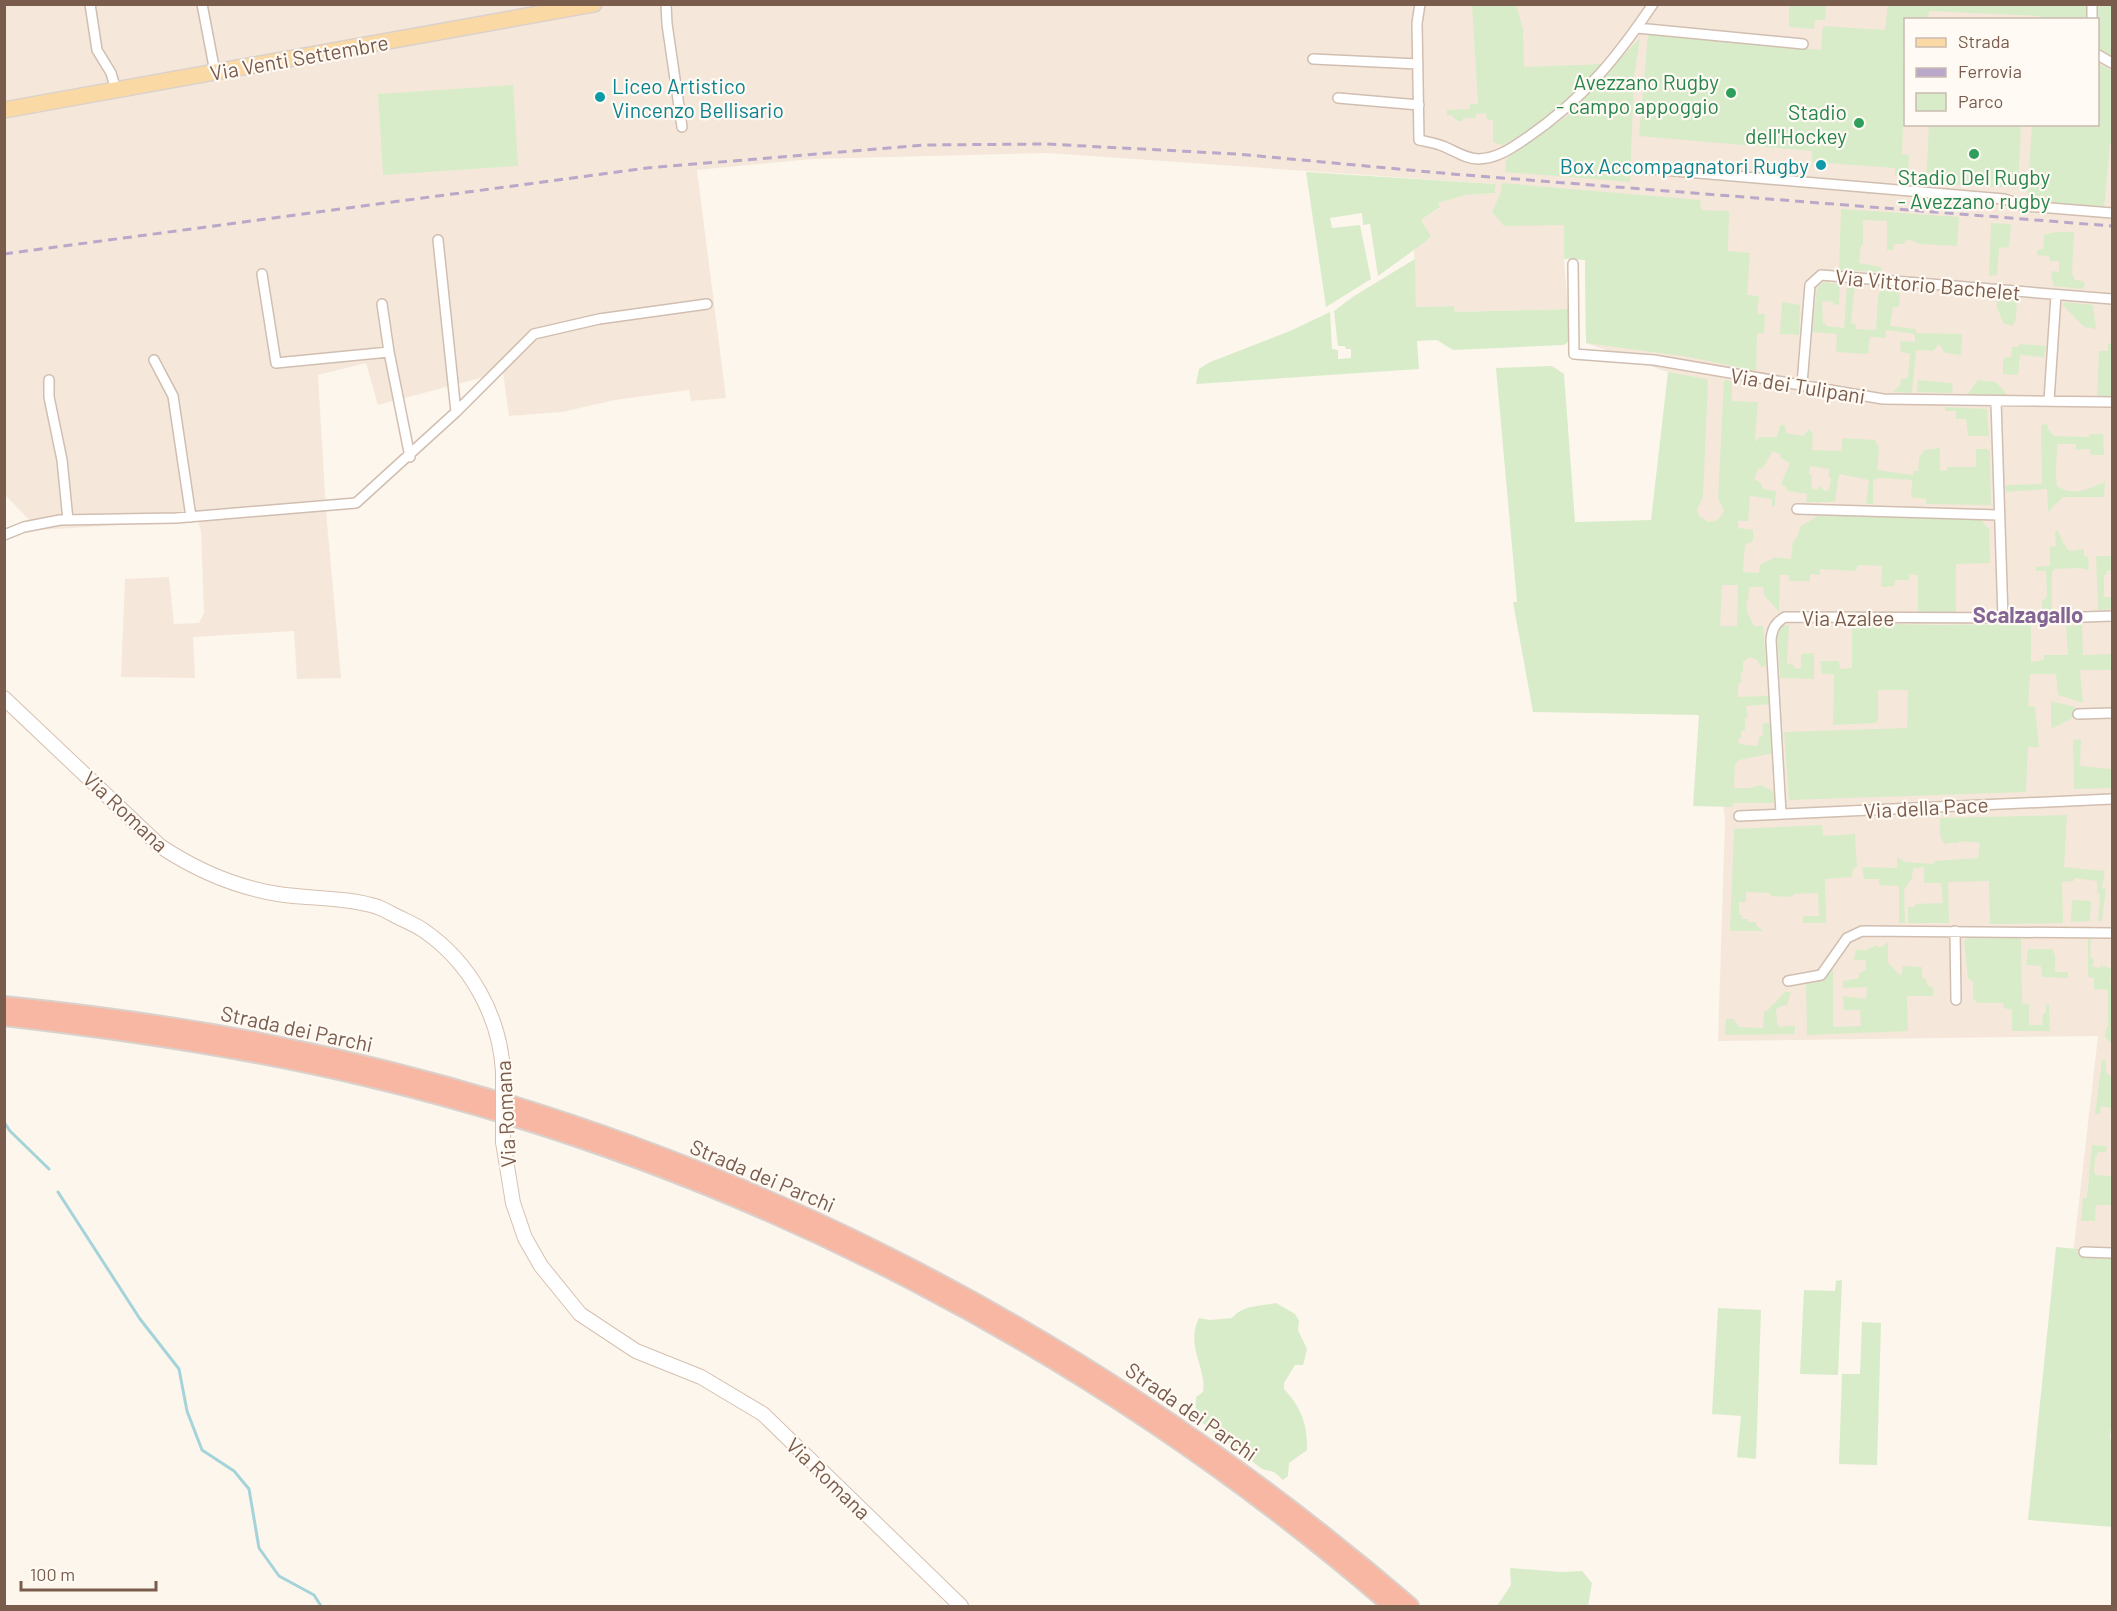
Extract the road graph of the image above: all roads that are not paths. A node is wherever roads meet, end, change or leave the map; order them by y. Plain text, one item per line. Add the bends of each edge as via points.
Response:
1 (90, 4) edge
2 (202, 4) edge
3 (594, 4) edge
4 (666, 4) edge
5 (1420, 4) edge
6 (1653, 4) edge
7 (1637, 28) junction
8 (1803, 44) dead end
9 (1313, 58) dead end
10 (1418, 64) junction
11 (215, 72) junction
12 (116, 90) junction
13 (1338, 98) dead end
14 (1419, 105) junction
15 (4, 110) edge
16 (682, 127) dead end
17 (1640, 168) dead end
18 (2112, 213) edge
19 (438, 240) dead end
20 (1573, 264) dead end
21 (262, 274) dead end
22 (2056, 295) junction
23 (2112, 299) edge
24 (382, 304) dead end
25 (707, 304) dead end
26 (389, 352) junction
27 (154, 360) dead end
28 (49, 380) dead end
29 (1802, 384) junction
30 (1996, 401) junction
31 (2049, 401) junction
32 (2112, 402) edge
33 (456, 412) junction
34 (410, 457) junction
35 (1797, 509) dead end
36 (1998, 515) junction
37 (191, 517) junction
38 (68, 520) junction
39 (4, 535) edge
40 (2112, 616) edge
41 (2003, 618) junction
42 (4, 698) edge
43 (2112, 713) edge
44 (2078, 714) dead end
45 (2112, 799) edge
46 (1781, 813) junction
47 (1739, 816) dead end
48 (1955, 932) junction
49 (2112, 933) edge
50 (1788, 981) dead end
51 (1956, 1000) dead end
52 (4, 1005) edge
53 (4, 1017) edge
54 (2084, 1251) dead end
55 (2112, 1252) edge
56 (961, 1606) edge
57 (1392, 1606) edge
58 (1410, 1606) edge

1 - 12 street via 97,50
2 - 11 street
3 - 11 main road, Via Venti Settembre
4 - 16 street
5 - 10 street
6 - 7 street
7 - 8 street
7 - 14 street via 1587,90 1502,155 1479,159 1461,156 1444,146 1419,140
9 - 10 street
10 - 14 street
11 - 12 main road, Via Venti Settembre
12 - 15 main road, Via Venti Settembre
13 - 14 street
17 - 18 street via 2004,199 2025,206
19 - 33 street
20 - 29 street, Via dei Tulipani via 1574,354 1654,360
21 - 26 street via 276,363
22 - 23 street, Via Vittorio Bachelet
22 - 29 street, Via Vittorio Bachelet via 1821,275 1810,285
22 - 31 street
24 - 26 street
25 - 33 street via 599,319 534,334
26 - 34 street
27 - 37 street via 173,396
28 - 38 street
29 - 30 street, Via dei Tulipani via 1883,399
30 - 31 street, Via dei Tulipani
30 - 36 street
31 - 32 street, Via dei Tulipani
33 - 34 street
34 - 37 street via 356,503
35 - 36 street
36 - 41 street
37 - 38 street
38 - 39 street via 24,527
40 - 41 street, Via Azalee
41 - 46 street, Via Azalee via 1785,617 1777,622 1771,640
42 - 56 main road, Via Romana, bridge via 160,846 185,862 249,888 378,908 422,929 451,954 473,980 492,1016 502,1054 503,1142 513,1203 525,1238 541,1266 579,1314 636,1351 701,1377 763,1414
43 - 44 street
45 - 46 street, Via della Pace
46 - 47 street, Via della Pace
48 - 49 street
48 - 50 street via 1857,933 1847,938 1821,975
48 - 51 street
52 - 58 highway, Strada dei Parchi via 267,1043 453,1087 557,1119 812,1219 981,1304 1159,1413 1244,1473
53 - 57 highway, Strada dei Parchi via 180,1040 370,1078 570,1136 742,1202 922,1286 1080,1376 1235,1481
54 - 55 street

